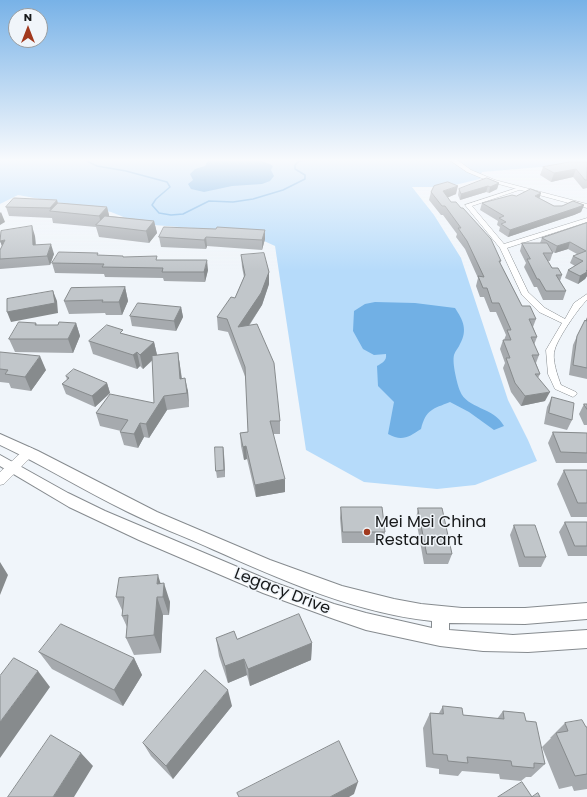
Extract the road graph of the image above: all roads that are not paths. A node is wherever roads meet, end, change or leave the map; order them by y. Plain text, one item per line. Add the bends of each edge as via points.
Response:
1 (496, 196) edge
2 (548, 196) edge
3 (587, 206) edge
4 (587, 220) edge
5 (503, 247) junction
6 (587, 296) edge
7 (566, 322) junction
8 (574, 394) dead end
9 (0, 439) edge
10 (29, 452) junction
11 (6, 464) edge
12 (0, 480) edge
13 (261, 563) junction
14 (249, 580) junction
15 (587, 611) edge
16 (441, 614) junction
17 (440, 638) junction
18 (587, 639) edge

1 - 5 street via 468,205
2 - 3 street
4 - 5 street
5 - 7 street via 525,293 542,310
6 - 7 street via 577,305
7 - 8 street via 550,350 552,374 558,387
9 - 10 main road, Legacy Drive
10 - 11 street
10 - 13 main road, Legacy Drive via 131,507
11 - 12 street
11 - 14 main road, Legacy Drive via 84,508
13 - 14 main road
13 - 16 main road, Legacy Drive via 365,600
14 - 17 main road, Legacy Drive via 350,618
15 - 16 main road, Legacy Drive via 487,617
16 - 17 main road
17 - 18 main road, Legacy Drive via 501,643 545,643

